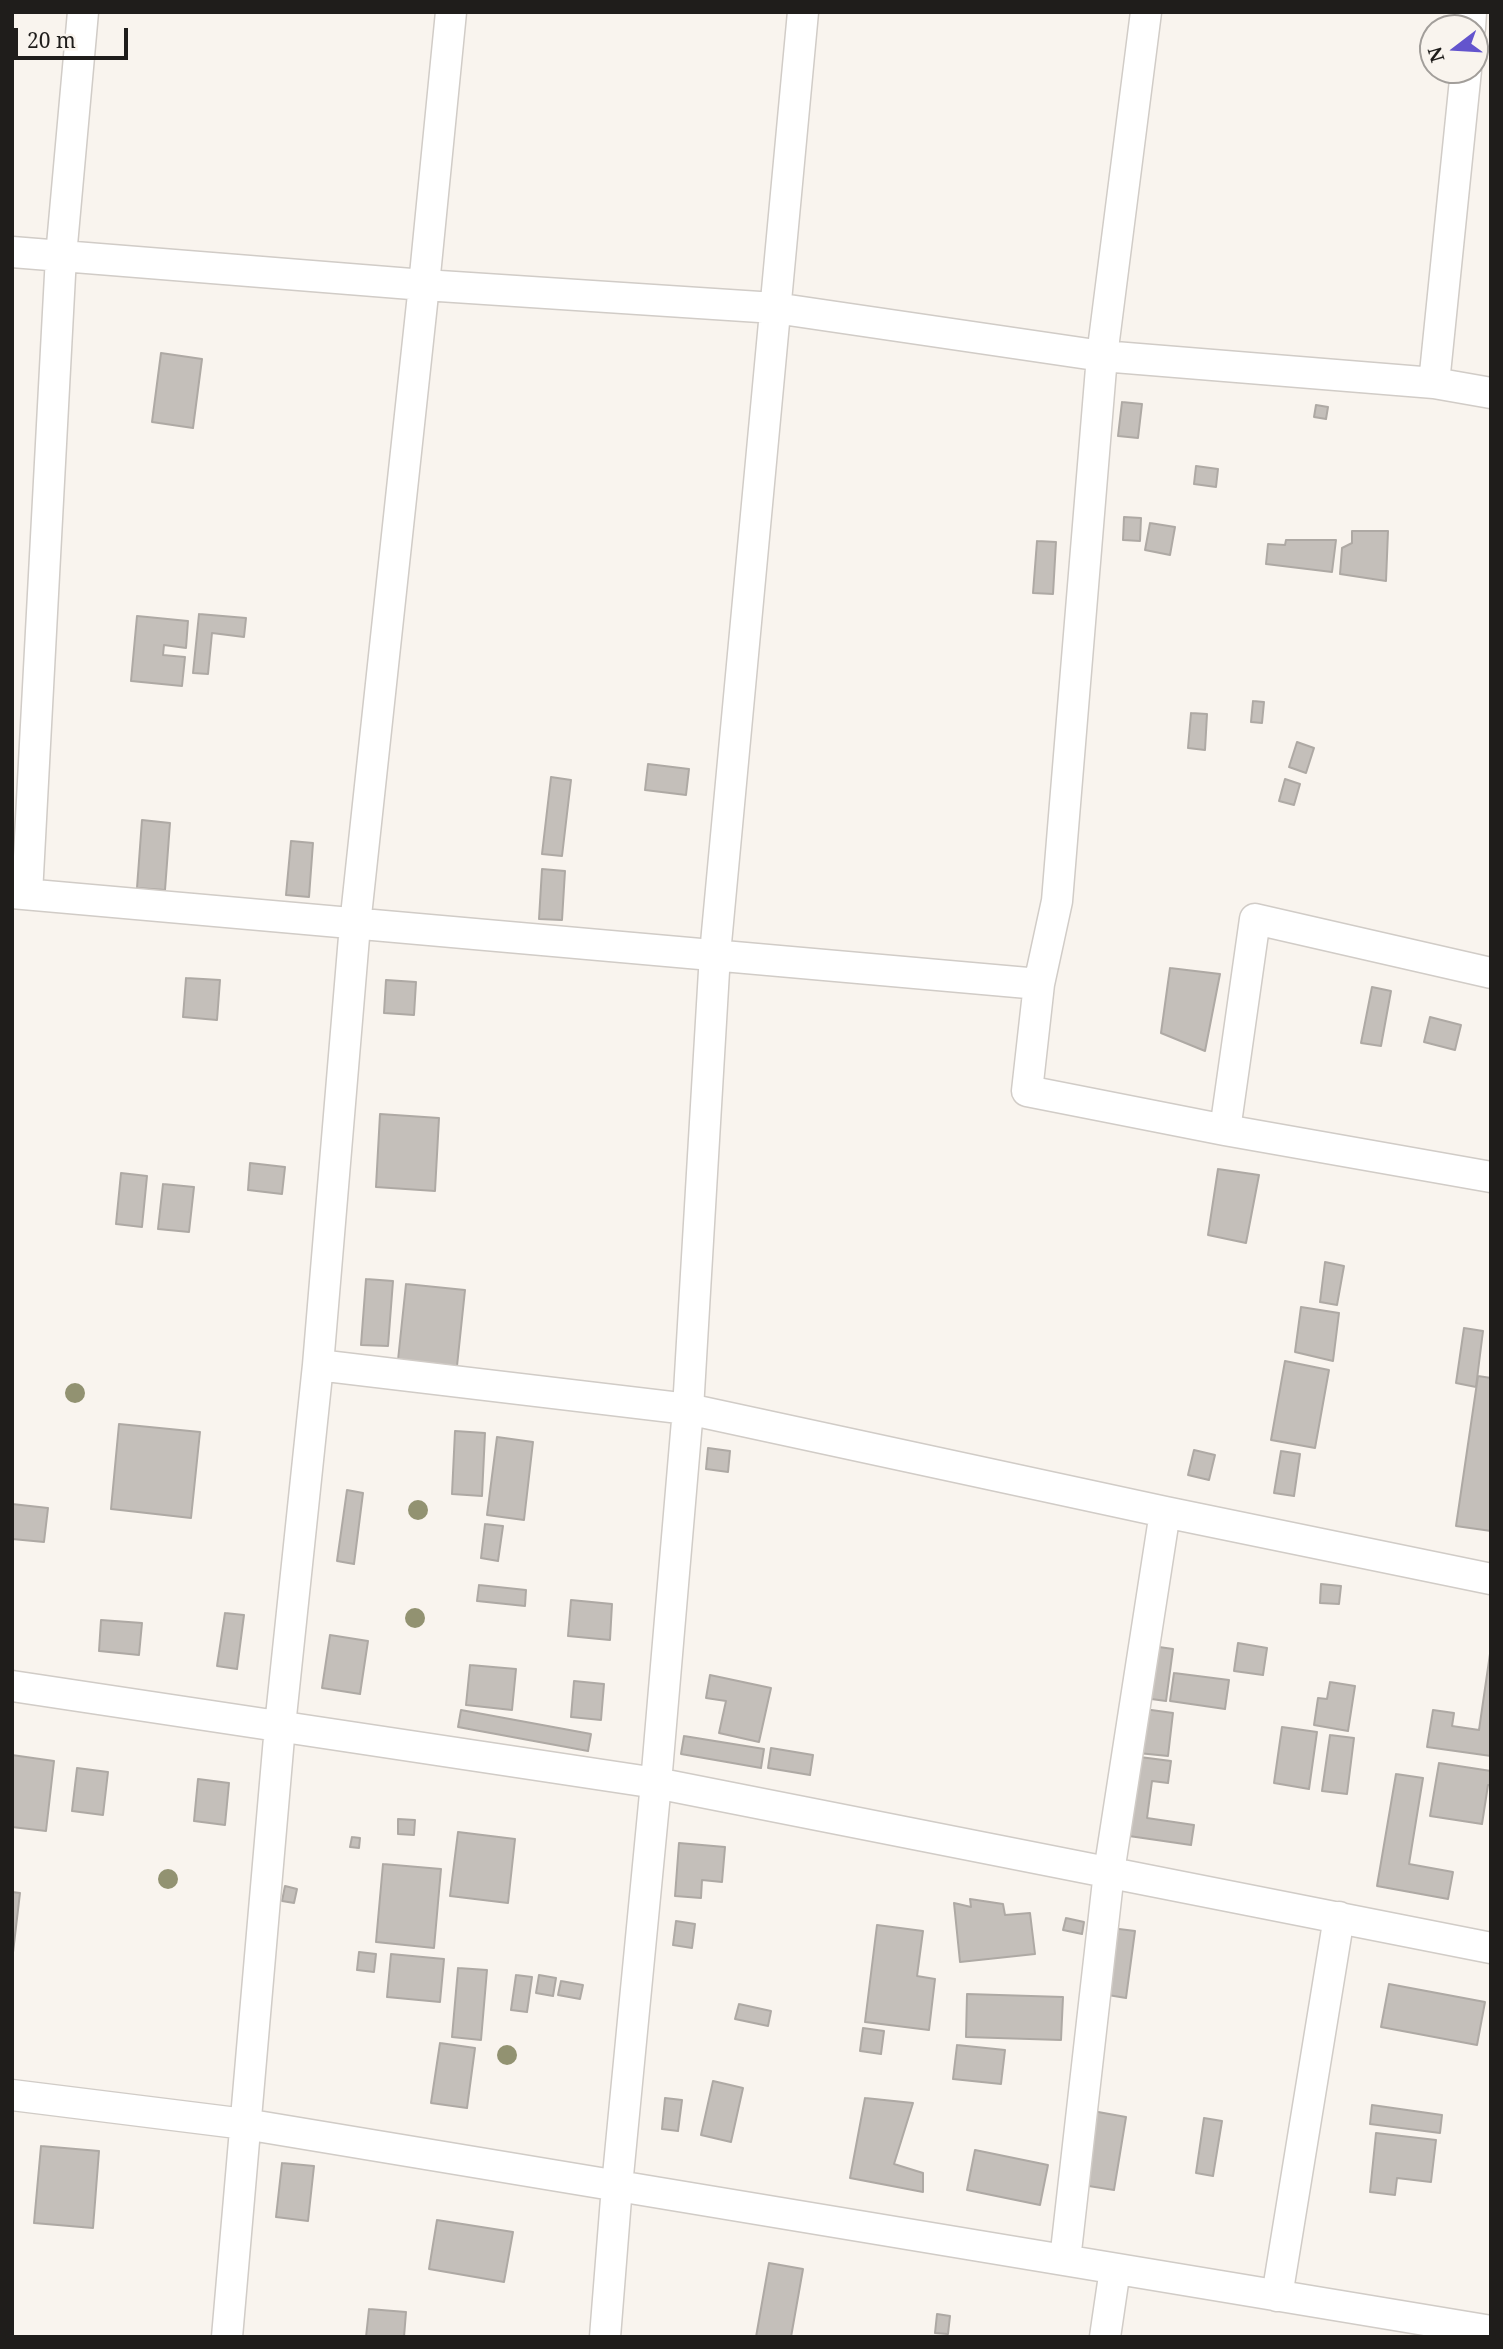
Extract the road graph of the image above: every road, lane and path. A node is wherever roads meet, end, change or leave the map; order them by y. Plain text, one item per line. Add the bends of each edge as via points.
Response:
1 (83, 12) edge
2 (451, 12) edge
3 (803, 12) edge
4 (1146, 12) edge
5 (1465, 84) edge
6 (12, 252) edge
7 (61, 256) junction
8 (424, 285) junction
9 (775, 308) junction
10 (1102, 356) junction
11 (1434, 383) junction
12 (1491, 393) edge
13 (19, 894) edge
14 (355, 925) junction
15 (715, 954) junction
16 (1491, 974) edge
17 (1039, 984) junction
18 (1225, 1130) junction
19 (1491, 1177) edge
20 (318, 1365) junction
21 (688, 1409) junction
22 (1165, 1512) junction
23 (1491, 1579) edge
24 (12, 1686) edge
25 (280, 1726) junction
26 (656, 1783) junction
27 (1109, 1872) junction
28 (1339, 1917) junction
29 (1491, 1948) edge
30 (12, 2095) edge
31 (245, 2124) junction
32 (617, 2186) junction
33 (1065, 2260) junction
34 (1115, 2269) junction
35 (1277, 2295) junction
36 (1491, 2331) edge
37 (227, 2337) edge
38 (605, 2337) edge
39 (1105, 2337) edge

1 - 7 street
2 - 8 street
3 - 9 street
4 - 10 street
5 - 11 street
6 - 7 street
7 - 8 street
7 - 13 street
8 - 9 street
8 - 14 street
9 - 10 street
9 - 15 street
10 - 11 street
10 - 17 street via 1057,901
11 - 12 street
13 - 14 street
14 - 15 street
14 - 20 street
15 - 17 street
15 - 21 street
16 - 18 street via 1255,919
17 - 18 street via 1027,1091
18 - 19 street
20 - 21 street
20 - 25 street
21 - 22 street
21 - 26 street
22 - 23 street
22 - 27 street
24 - 25 street
25 - 26 street
25 - 31 street
26 - 27 street
26 - 32 street
27 - 28 street
27 - 33 street
28 - 29 street
28 - 35 street
30 - 31 street
31 - 32 street
31 - 37 street
32 - 33 street
32 - 38 street
33 - 34 street
34 - 35 street
34 - 39 street
35 - 36 street

